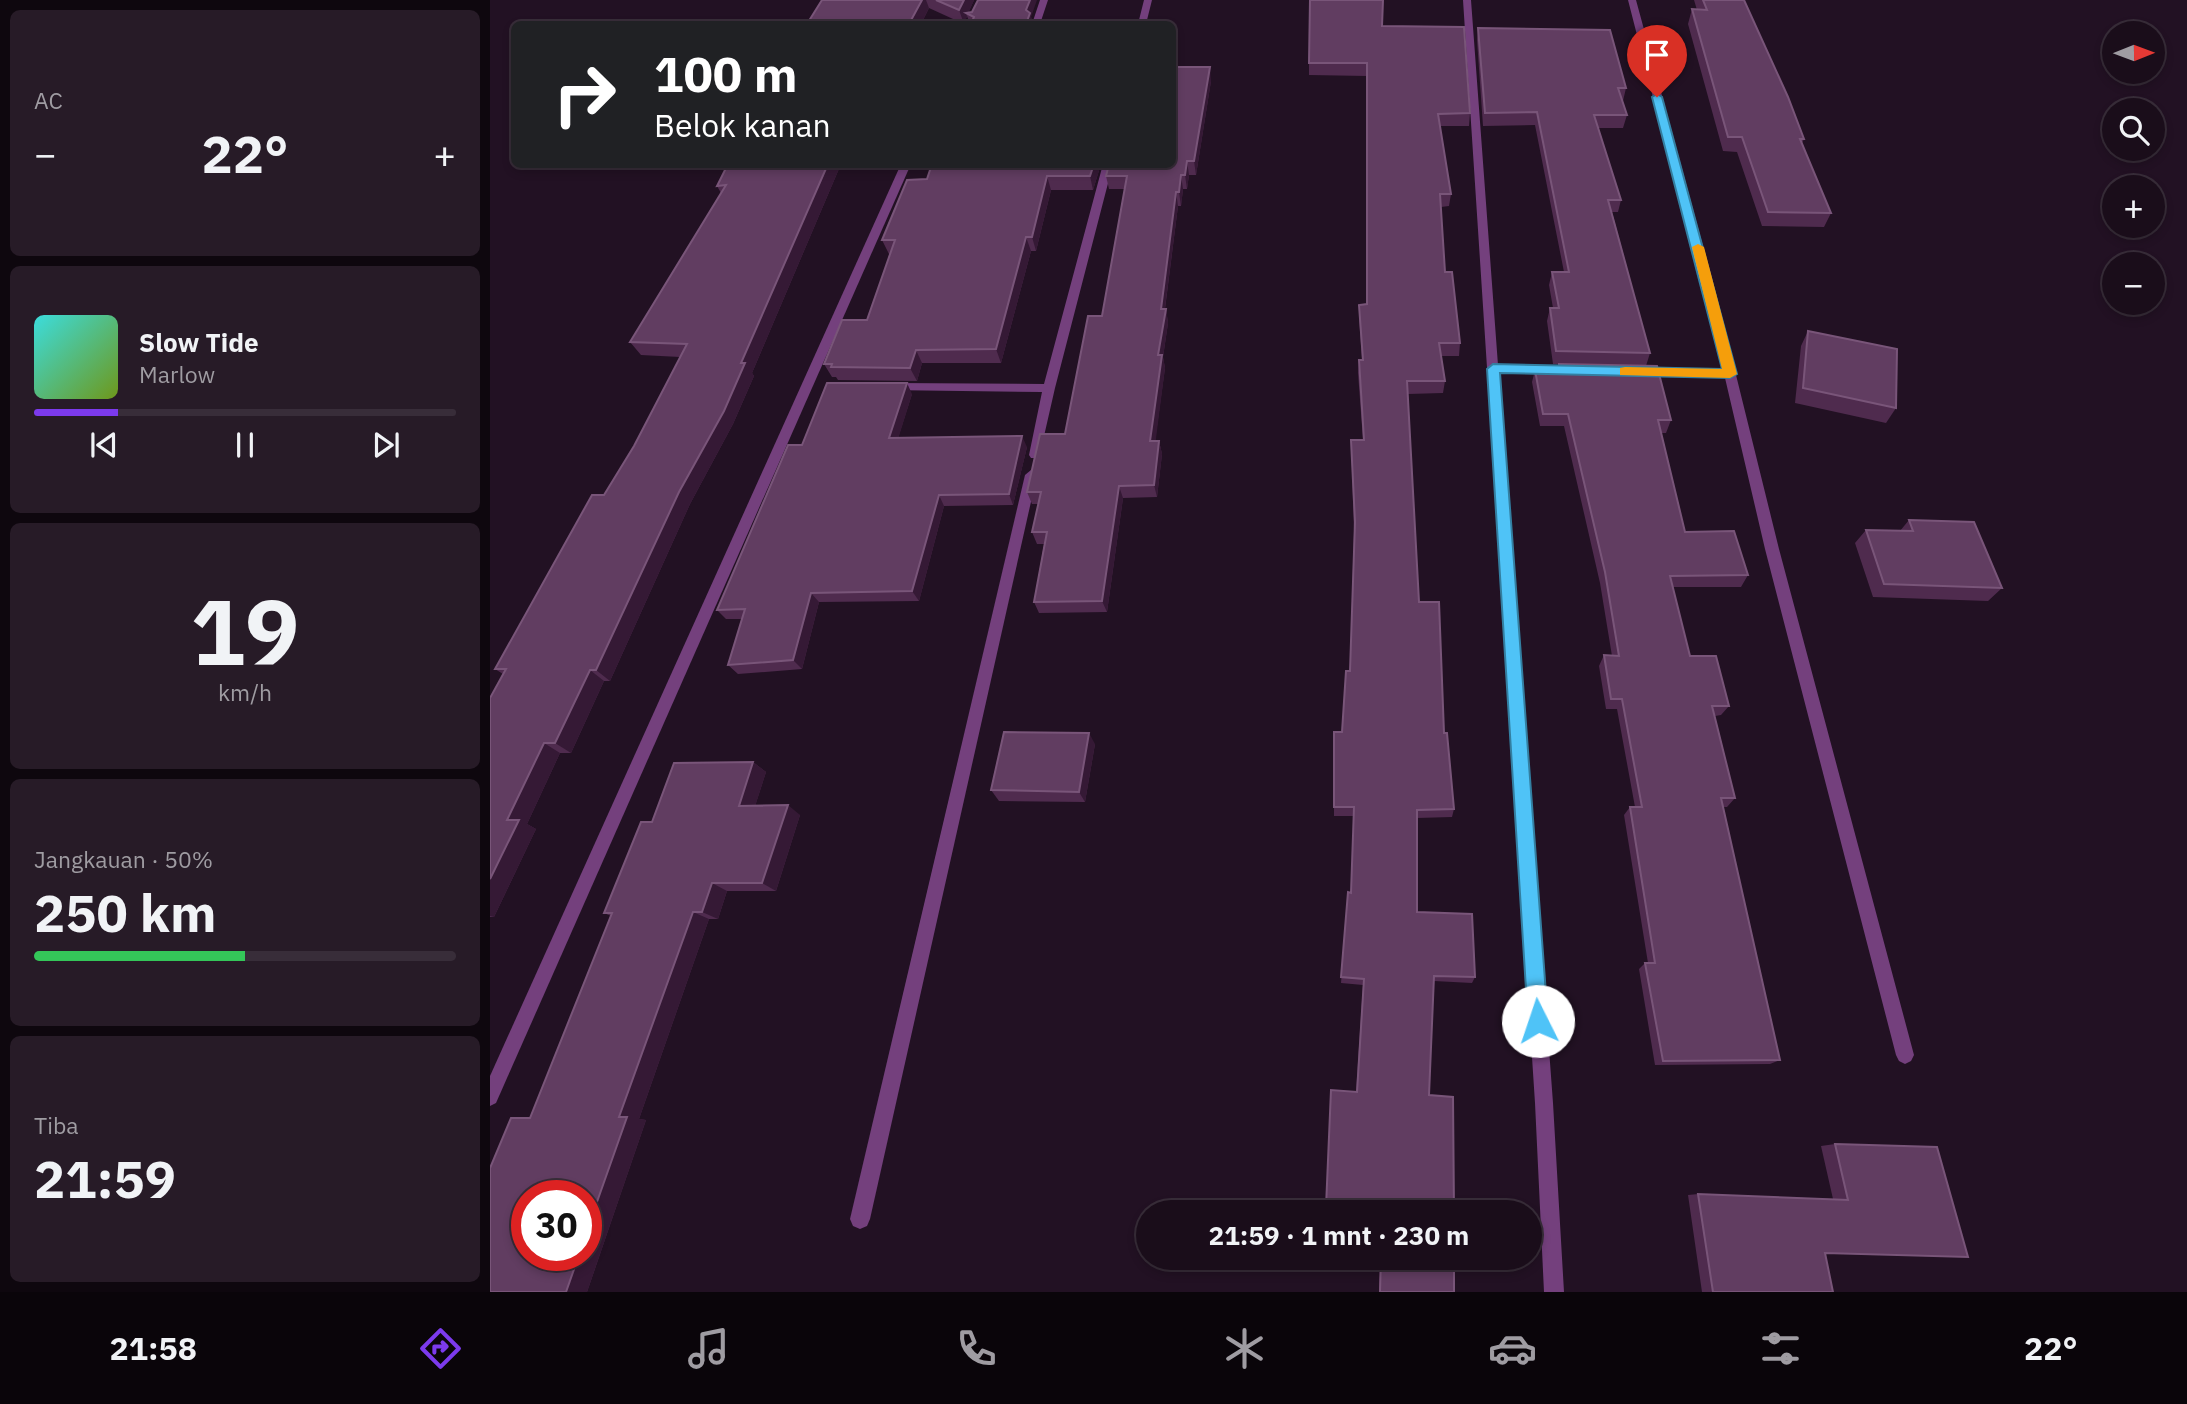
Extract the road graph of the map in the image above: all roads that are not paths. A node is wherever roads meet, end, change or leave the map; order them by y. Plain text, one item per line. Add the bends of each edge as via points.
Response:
1 (1044, 0) edge
2 (1149, 0) edge
3 (1466, 0) edge
4 (1632, 0) edge
5 (1037, 21) edge
6 (1143, 21) edge
7 (904, 168) edge
8 (1107, 168) edge
9 (1493, 369) junction
10 (1563, 370) edge
11 (1633, 372) edge
12 (1730, 374) junction
13 (876, 387) edge
14 (1049, 388) junction
15 (1905, 1055) dead end
16 (490, 1097) edge
17 (860, 1219) dead end
18 (1553, 1292) edge

1 - 5 street
2 - 6 street
3 - 9 street
4 - 12 street
7 - 16 street via 816,387
8 - 14 street
9 - 10 street
9 - 18 street
11 - 12 street
12 - 15 street
13 - 14 street
14 - 17 street

